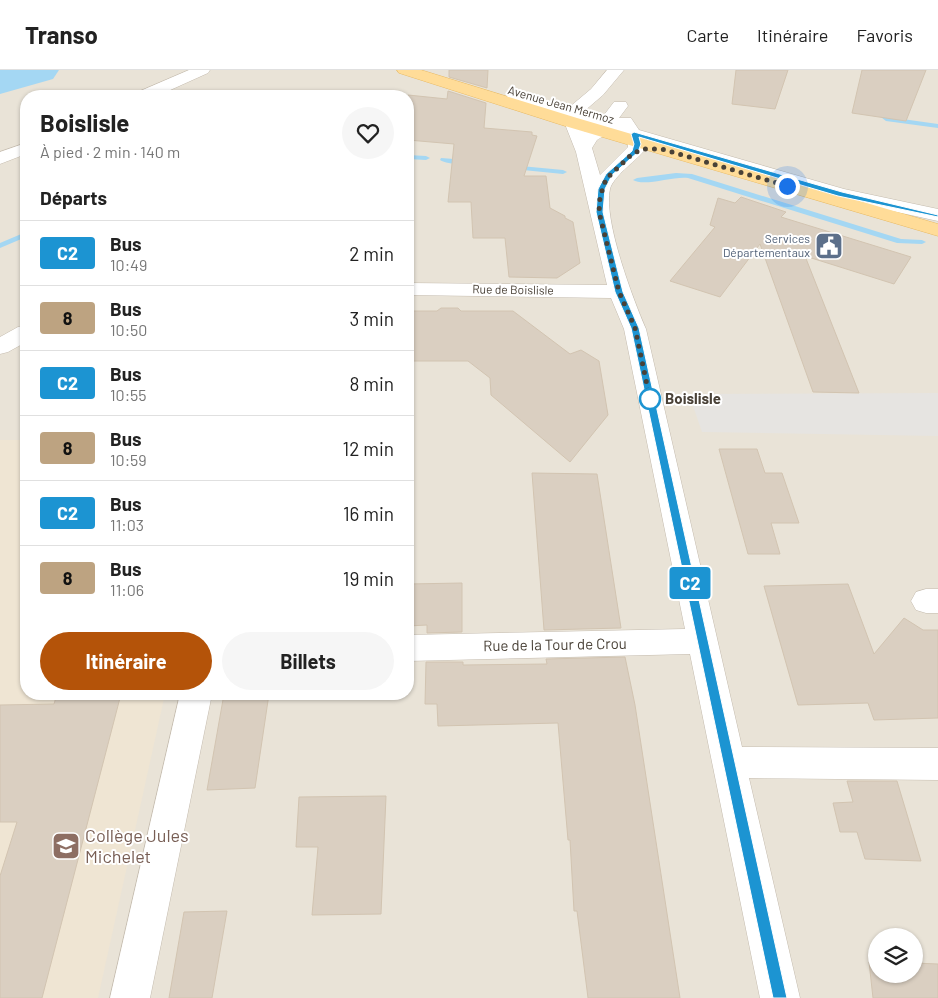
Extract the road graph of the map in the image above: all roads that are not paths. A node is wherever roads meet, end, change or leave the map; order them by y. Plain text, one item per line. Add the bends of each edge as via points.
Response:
1 (202, 70) edge
2 (405, 70) edge
3 (419, 70) edge
4 (444, 70) edge
5 (616, 70) edge
6 (623, 70) edge
7 (157, 90) edge
8 (573, 116) junction
9 (623, 129) junction
10 (20, 151) edge
11 (585, 152) junction
12 (0, 159) edge
13 (599, 212) junction
14 (938, 214) edge
15 (938, 230) edge
16 (414, 289) edge
17 (619, 292) junction
18 (20, 335) edge
19 (0, 347) edge
20 (703, 641) junction
21 (414, 648) edge
22 (195, 700) edge
23 (729, 762) junction
24 (938, 764) edge
25 (130, 998) edge
26 (780, 998) edge

1 - 7 street
2 - 8 main road, Avenue Jean Mermoz
3 - 8 street
4 - 8 main road, Avenue Jean Mermoz
5 - 8 street
6 - 9 street
8 - 9 main road, Avenue Jean Mermoz
8 - 11 street
9 - 11 street via 586,142
9 - 13 street via 601,189
9 - 14 street, Avenue Jean Mermoz via 840,194
9 - 15 main road, Avenue Jean Mermoz via 662,149
10 - 12 street
11 - 13 street
13 - 17 street
16 - 17 street, Rue de Boislisle
17 - 20 street via 635,328
18 - 19 street
20 - 21 street, Rue de la Tour de Crou
20 - 23 street
22 - 25 street
23 - 24 street
23 - 26 street

